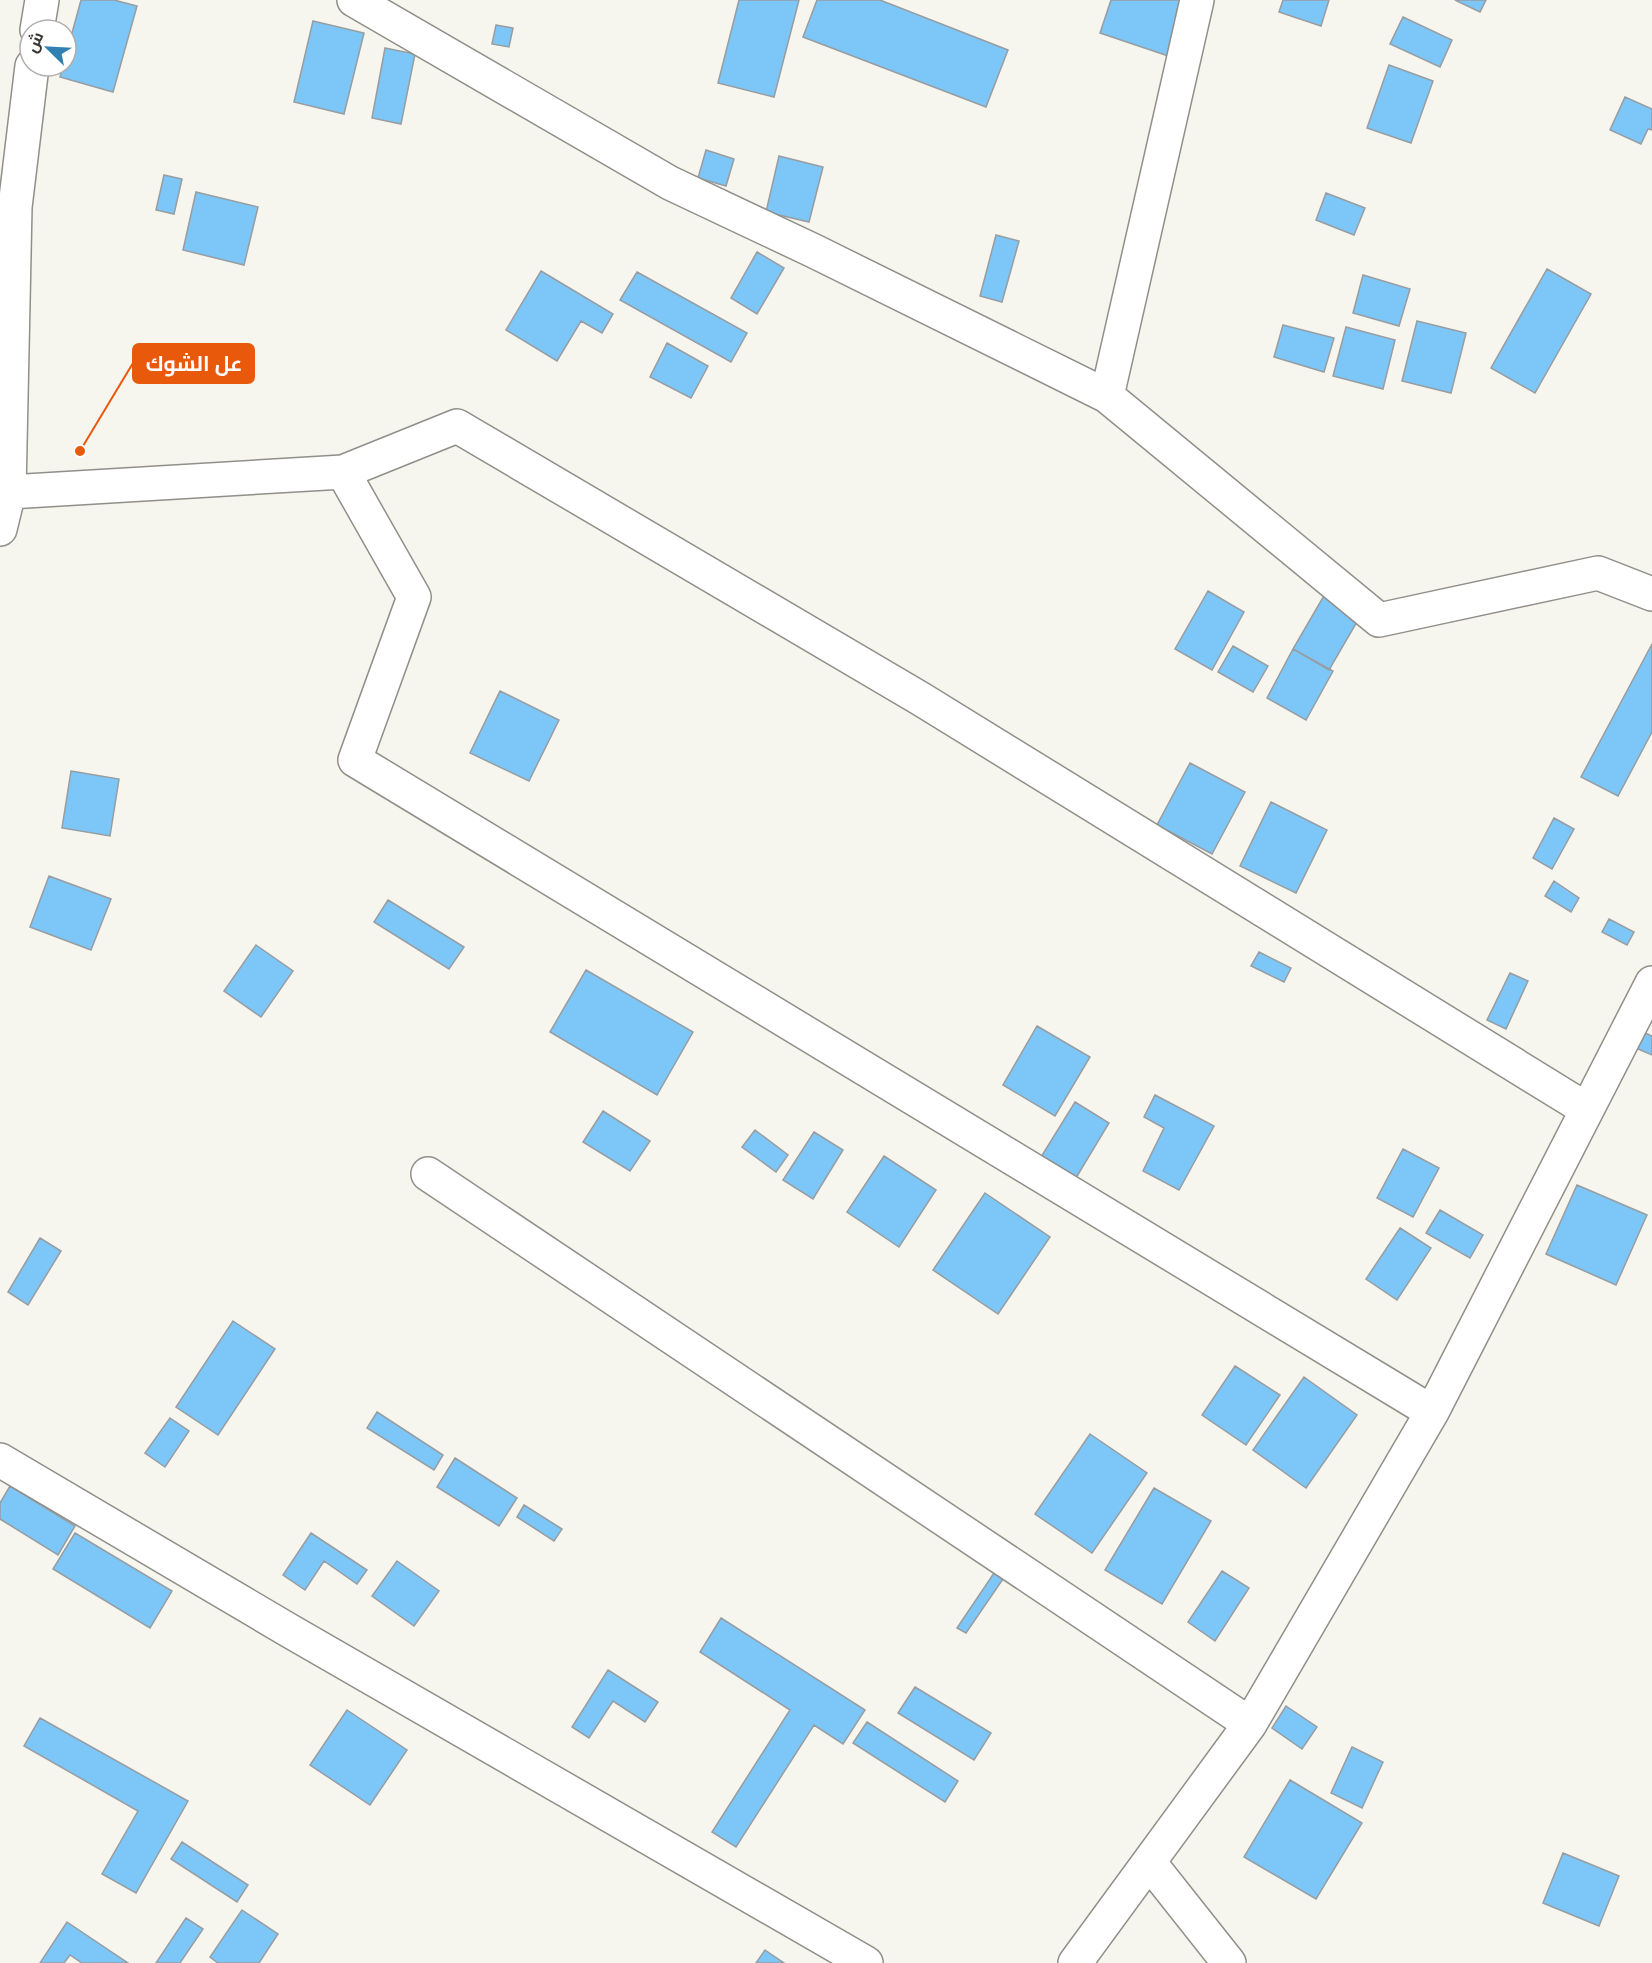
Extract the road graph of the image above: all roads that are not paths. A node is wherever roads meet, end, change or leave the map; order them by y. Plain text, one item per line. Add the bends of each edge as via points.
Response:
1 (42, 0) edge
2 (354, 0) edge
3 (1197, 0) edge
4 (39, 18) edge
5 (31, 78) edge
6 (1107, 396) junction
7 (343, 472) junction
8 (9, 492) junction
9 (0, 529) edge
10 (1652, 594) edge
11 (1652, 983) edge
12 (1586, 1108) junction
13 (428, 1174) dead end
14 (1432, 1412) junction
15 (0, 1460) edge
16 (1250, 1724) junction
17 (1149, 1862) junction
18 (866, 1963) edge
19 (1075, 1963) edge
20 (1229, 1963) edge

1 - 4 street
2 - 6 street via 670,183
3 - 6 street
5 - 8 street via 15,207
6 - 10 street via 1379,620 1598,573
7 - 8 street
7 - 12 street via 457,426 921,699
7 - 14 street via 414,597 355,759
8 - 9 street
11 - 12 street
12 - 14 street
13 - 16 street
14 - 16 street
15 - 18 street
16 - 17 street
17 - 19 street
17 - 20 street

